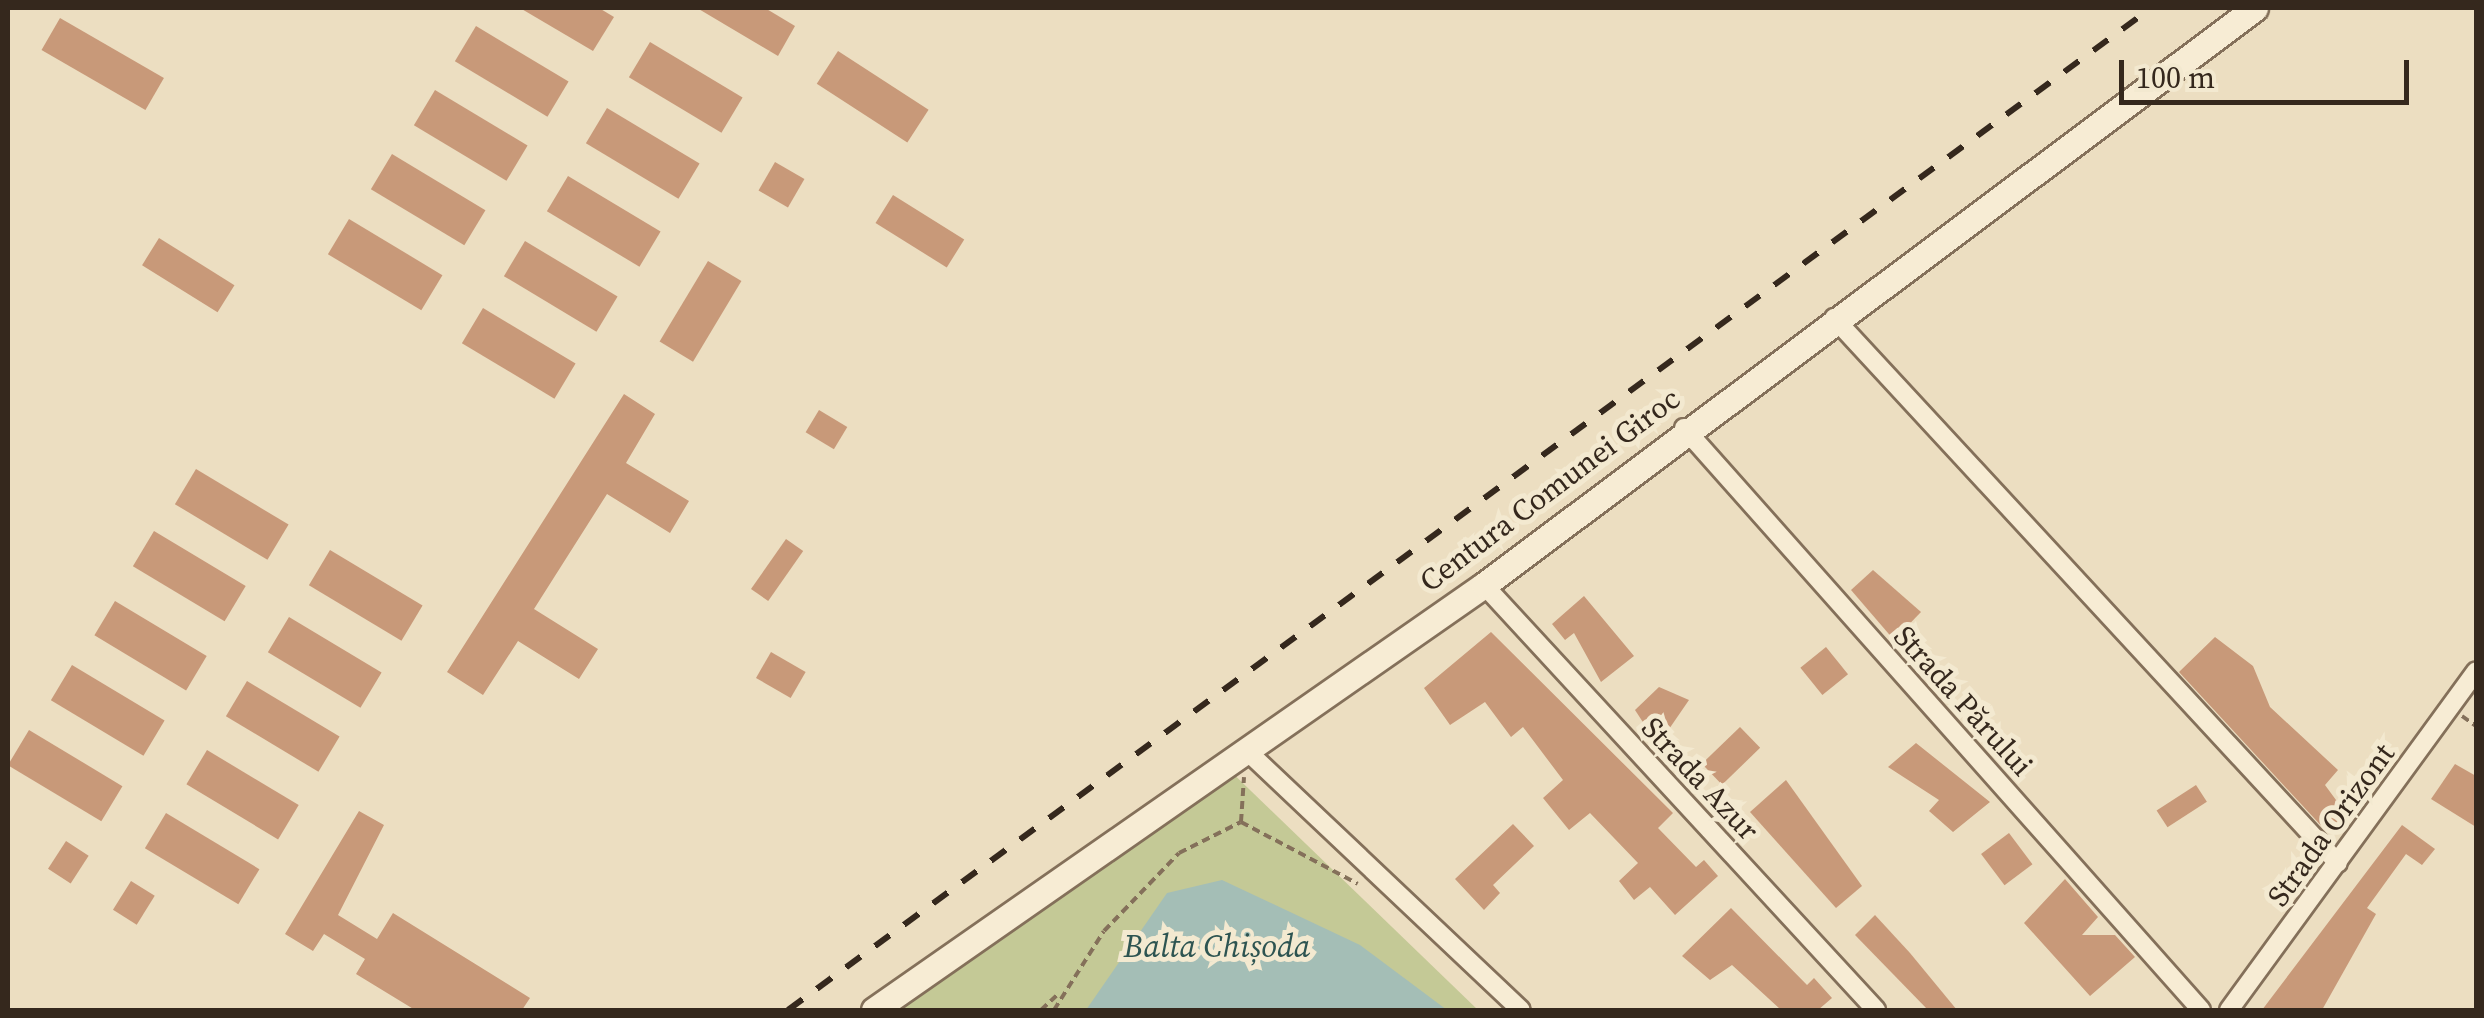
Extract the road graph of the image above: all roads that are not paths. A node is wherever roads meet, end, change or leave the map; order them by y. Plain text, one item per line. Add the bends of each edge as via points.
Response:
1 (2255, 8) edge
2 (1834, 318) junction
3 (1684, 428) junction
4 (1484, 585) junction
5 (2476, 671) edge
6 (1246, 750) junction
7 (2338, 863) junction
8 (874, 1010) edge
9 (1521, 1010) edge
10 (1876, 1010) edge
11 (2201, 1010) edge
12 (2229, 1010) edge

1 - 2 main road, Centura Comunei Giroc
2 - 3 main road, Centura Comunei Giroc
2 - 7 street
3 - 4 main road, Centura Comunei Giroc
3 - 11 street, Strada Părului
4 - 6 main road, Centura Comunei Giroc
4 - 10 street, Strada Azur
5 - 7 street, Strada Orizont
6 - 8 main road, Centura Comunei Giroc
6 - 9 street
7 - 12 street, Strada Orizont

